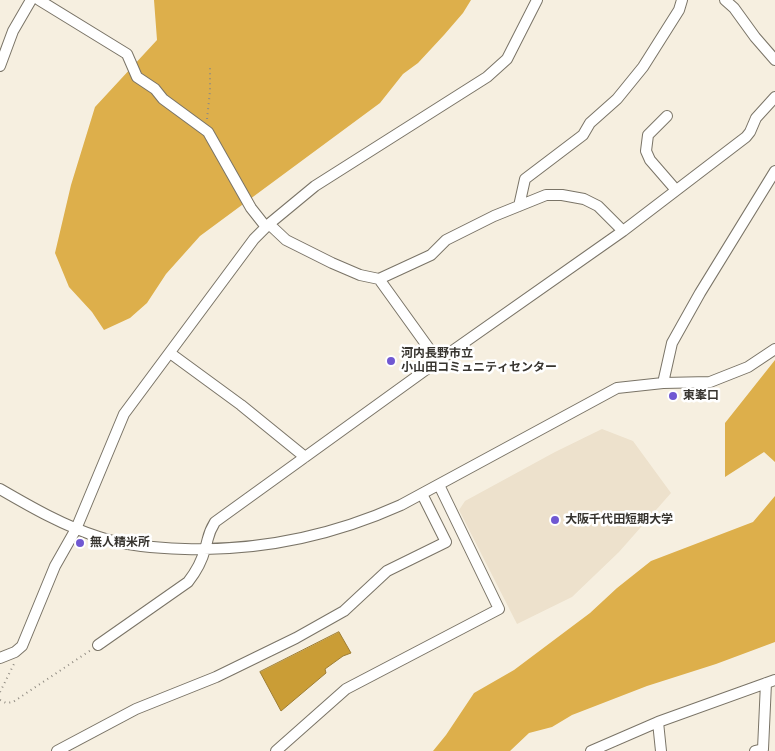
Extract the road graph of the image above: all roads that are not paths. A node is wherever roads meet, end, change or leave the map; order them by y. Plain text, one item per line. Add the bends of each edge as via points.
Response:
1 (32, 0) edge
2 (39, 0) edge
3 (537, 0) edge
4 (682, 0) edge
5 (724, 0) edge
6 (775, 60) edge
7 (0, 66) edge
8 (775, 97) edge
9 (667, 116) dead end
10 (775, 171) edge
11 (676, 190) junction
12 (519, 206) junction
13 (268, 225) junction
14 (623, 231) junction
15 (379, 279) junction
16 (775, 349) edge
17 (170, 353) junction
18 (438, 361) junction
19 (663, 383) junction
20 (305, 457) junction
21 (438, 485) junction
22 (0, 489) edge
23 (422, 494) junction
24 (76, 529) junction
25 (205, 550) junction
26 (98, 645) road end
27 (0, 658) edge
28 (770, 682) edge
29 (658, 722) junction
30 (57, 751) edge
31 (276, 751) edge
32 (592, 751) edge
33 (661, 751) edge
34 (755, 751) edge

1 - 7 street via 13,31
2 - 13 street via 127,54 137,77 208,132 251,208
3 - 13 street via 507,59 498,68 315,186
4 - 12 street via 679,10 631,84 590,123 583,135 524,179
5 - 6 street
8 - 11 street via 756,118 746,137
9 - 11 street via 648,134 646,151
10 - 19 street via 672,342
11 - 14 street
12 - 14 street via 546,195 584,199 598,206
12 - 15 street via 446,240 431,255
13 - 15 street via 286,240 324,260
13 - 17 street via 254,238
14 - 18 street
15 - 18 street
16 - 19 street via 748,368 710,382
17 - 20 street
17 - 24 street via 124,414
18 - 20 street
19 - 21 street via 617,388
20 - 25 street via 215,522 208,534
21 - 23 street
21 - 31 street via 499,609 346,690
22 - 24 street
23 - 25 street via 332,532 249,548
23 - 30 street via 446,542 387,571 344,611 296,638 216,677 136,709
24 - 25 street via 127,544
24 - 27 street via 55,566 22,646
25 - 26 street via 188,582
28 - 29 street
28 - 34 street via 763,749
29 - 32 street
29 - 33 street

